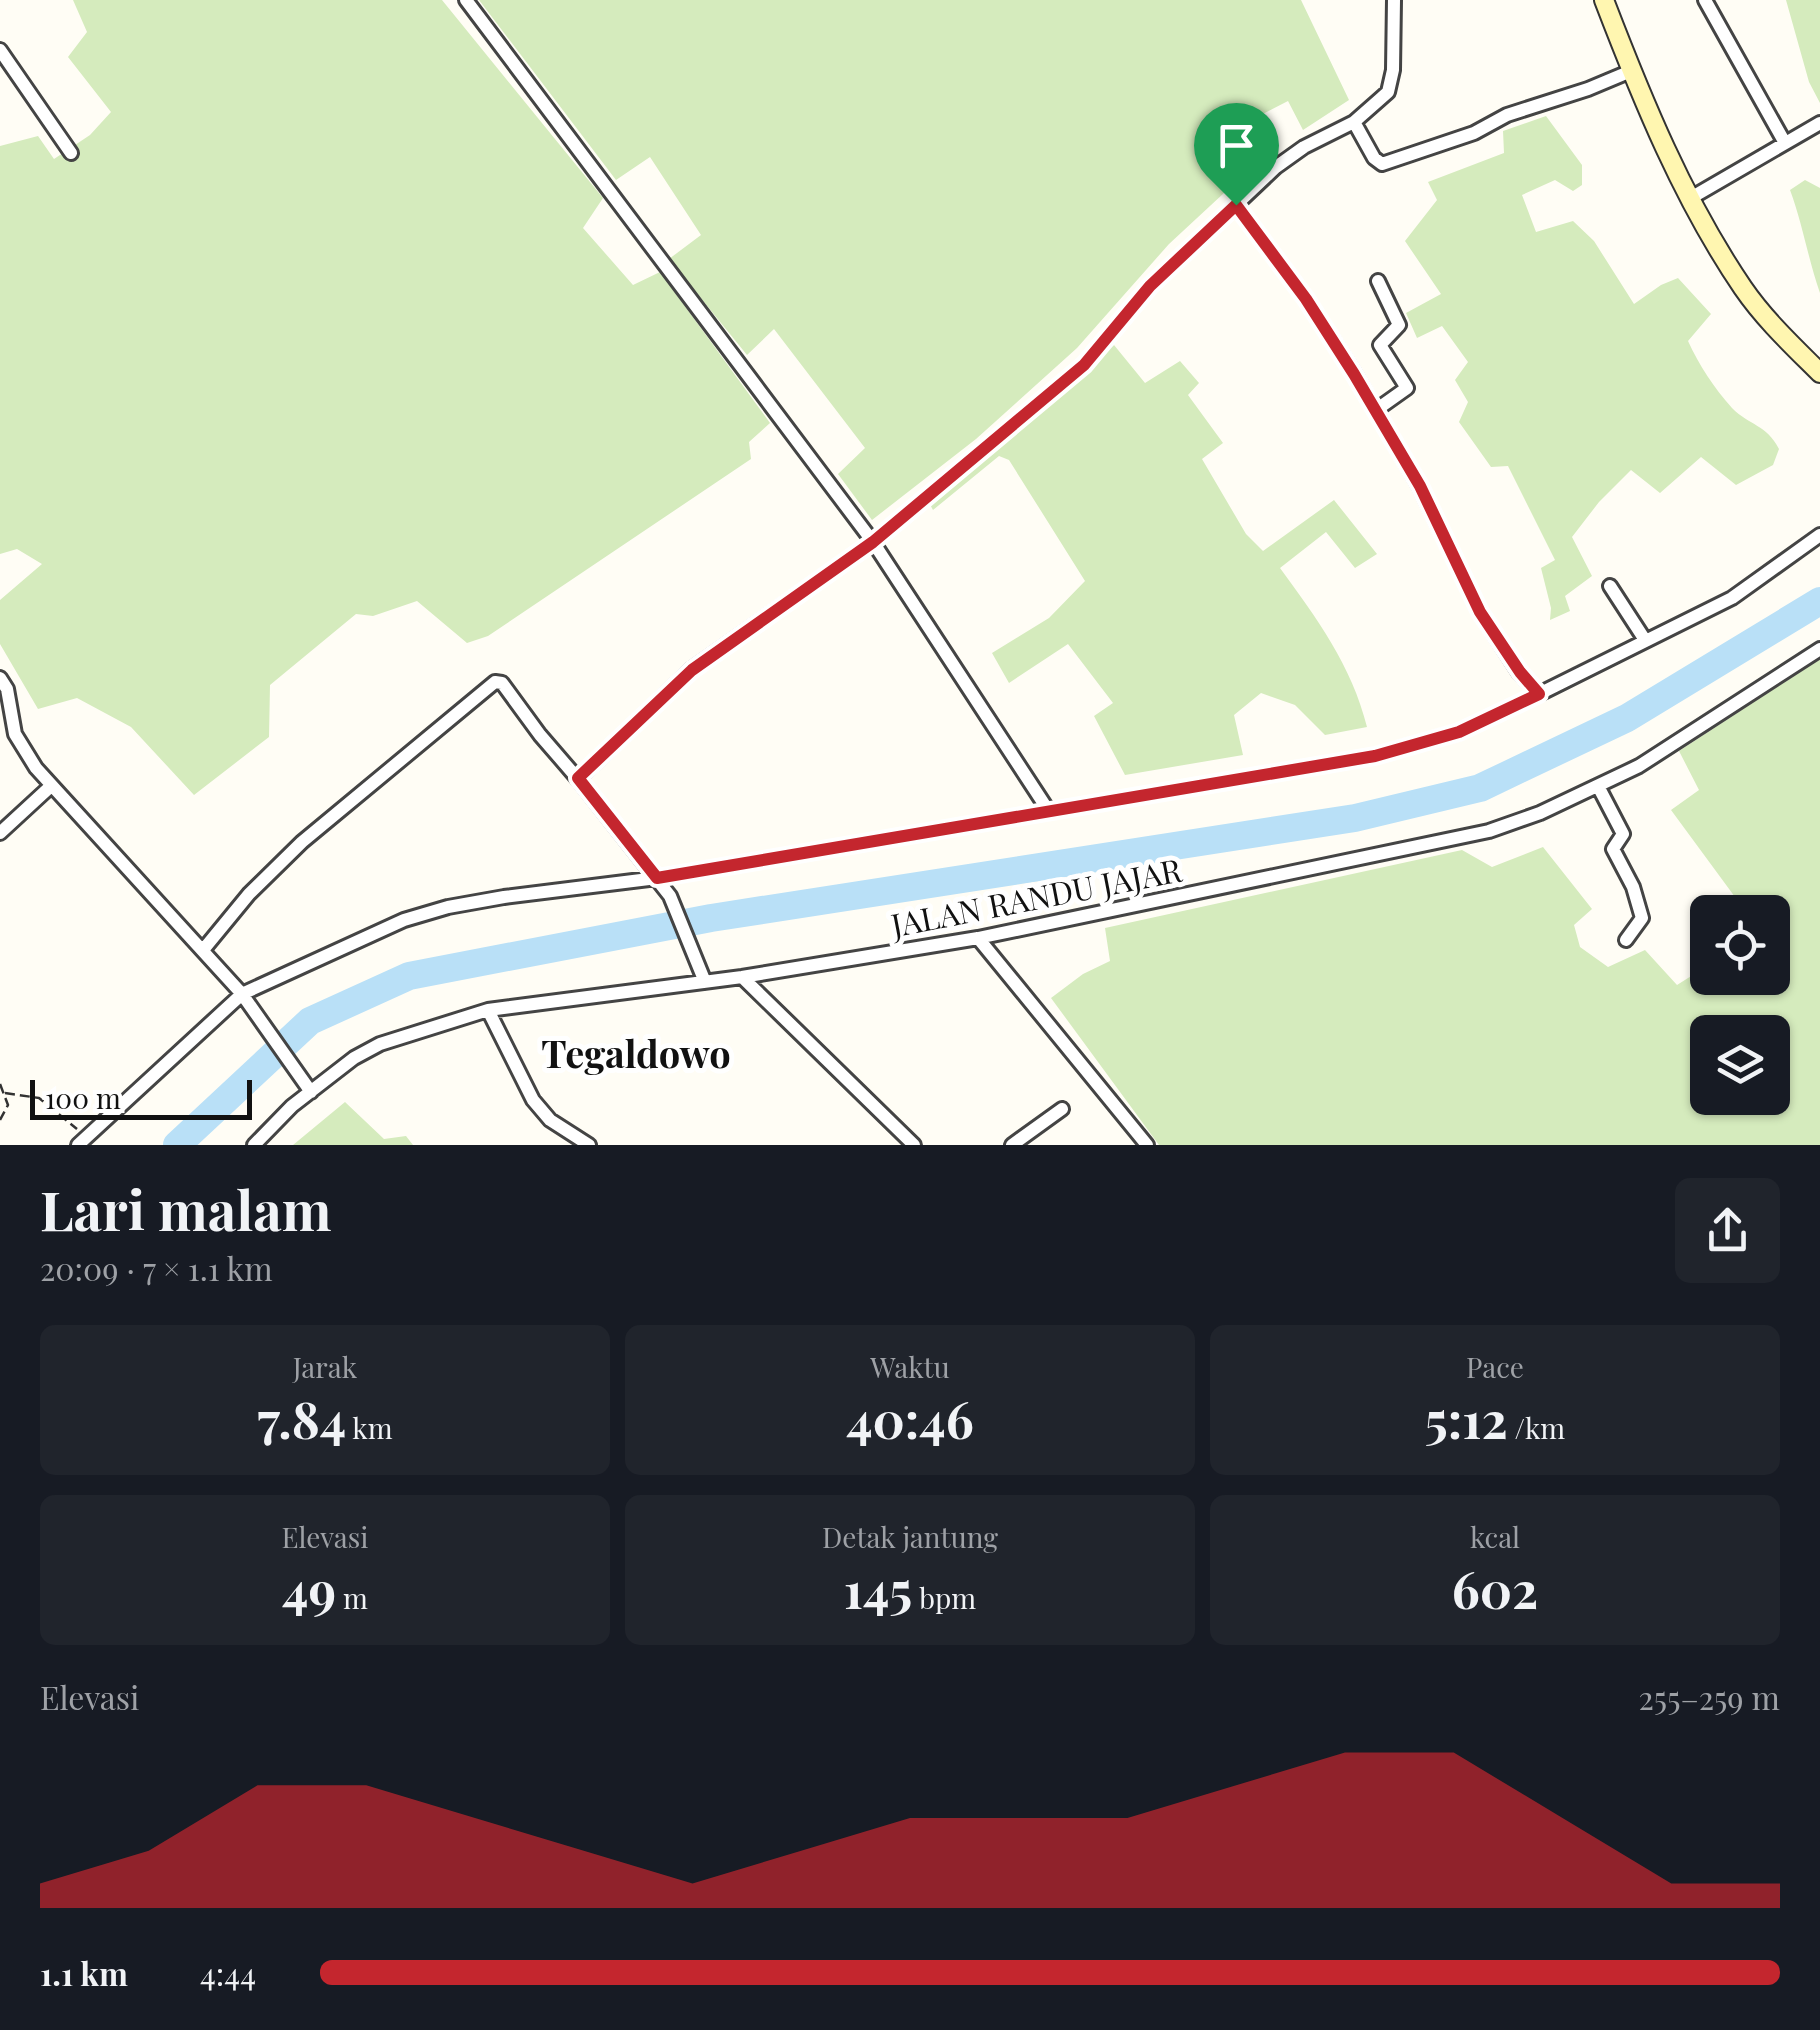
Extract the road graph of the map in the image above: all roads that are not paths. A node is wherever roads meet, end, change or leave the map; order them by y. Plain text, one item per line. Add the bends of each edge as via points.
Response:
1 (466, 0) edge
2 (1394, 0) edge
3 (1604, 0) edge
4 (1705, 0) edge
5 (0, 50) edge
6 (1632, 71) junction
7 (1354, 122) junction
8 (1820, 124) edge
9 (1785, 143) junction
10 (72, 153) dead end
11 (1689, 199) junction
12 (1236, 205) junction
13 (1378, 282) dead end
14 (1820, 374) edge
15 (1376, 410) junction
16 (1820, 535) edge
17 (873, 542) junction
18 (1610, 586) dead end
19 (1645, 640) junction
20 (1820, 650) edge
21 (0, 678) edge
22 (1539, 694) junction
23 (578, 778) junction
24 (51, 786) junction
25 (1602, 794) junction
26 (1048, 810) junction
27 (0, 833) edge
28 (657, 878) junction
29 (978, 938) junction
30 (1626, 940) dead end
31 (203, 950) junction
32 (742, 978) junction
33 (704, 982) junction
34 (242, 994) junction
35 (488, 1010) junction
36 (310, 1092) junction
37 (1062, 1109) dead end
38 (909, 1140) edge
39 (82, 1141) edge
40 (254, 1145) edge
41 (589, 1145) edge
42 (892, 1145) edge
43 (1012, 1145) edge
44 (1147, 1145) edge

1 - 17 street
2 - 7 street via 1388,92
3 - 6 street
4 - 9 street
5 - 10 street
6 - 7 street via 1382,164
6 - 11 street
7 - 12 street via 1304,147
8 - 9 street
9 - 11 street
11 - 14 street via 1744,289
12 - 15 street
12 - 17 street via 1150,286 1084,365
13 - 15 street via 1400,325 1380,345 1406,388
15 - 22 street via 1480,612
16 - 19 street via 1732,598
17 - 23 street via 692,670
17 - 26 street
18 - 19 street
19 - 22 street
20 - 25 street, JALAN RANDU JAJAR
21 - 24 street via 16,734
22 - 26 street via 1459,732 1375,756
23 - 28 street
23 - 31 street via 495,682 302,842
24 - 27 street
24 - 31 street
25 - 29 street, JALAN RANDU JAJAR via 1489,830
25 - 30 street via 1623,834 1613,850 1642,918
26 - 28 street
28 - 33 street
28 - 34 street via 448,907 404,920
29 - 32 street, JALAN RANDU JAJAR
29 - 44 street
31 - 34 street
32 - 33 street, JALAN RANDU JAJAR
32 - 38 street
33 - 35 street, JALAN RANDU JAJAR
34 - 36 street
34 - 39 street
35 - 36 street, JALAN RANDU JAJAR via 380,1044
35 - 41 street via 532,1100
36 - 40 street, JALAN RANDU JAJAR
37 - 43 street
38 - 42 street

